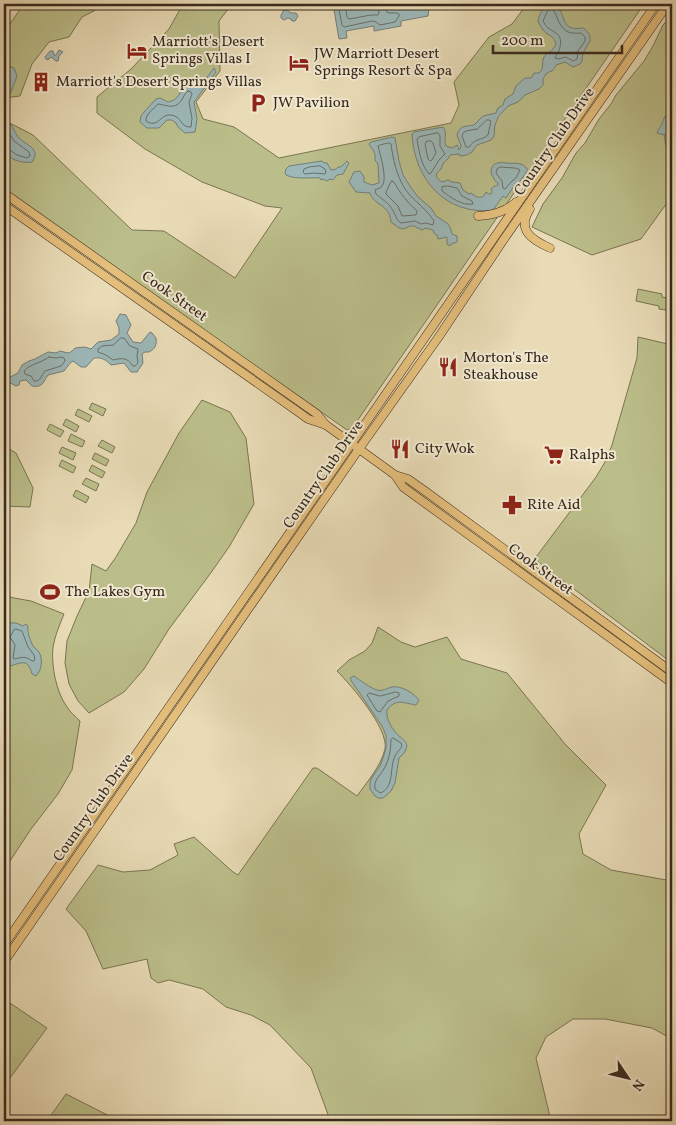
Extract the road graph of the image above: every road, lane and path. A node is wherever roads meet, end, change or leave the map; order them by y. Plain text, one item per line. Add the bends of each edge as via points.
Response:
1 (656, 4) edge
2 (668, 4) edge
3 (539, 173) junction
4 (544, 182) junction
5 (4, 193) edge
6 (4, 205) edge
7 (478, 216) dead end
8 (550, 248) dead end
9 (326, 425) junction
10 (352, 444) junction
11 (359, 449) junction
12 (395, 475) junction
13 (308, 506) junction
14 (448, 520) junction
15 (471, 526) junction
16 (289, 550) junction
17 (672, 672) edge
18 (672, 683) edge
19 (4, 945) edge
20 (4, 962) edge

1 - 3 main road, Country Club Drive
2 - 4 main road, Country Club Drive
3 - 7 main road via 510,206 494,214
3 - 10 main road, Country Club Drive
4 - 8 main road via 525,222 532,240
4 - 11 main road, Country Club Drive
5 - 9 main road, Cook Street via 317,414
6 - 9 main road, Cook Street via 308,419
9 - 10 main road, Cook Street
10 - 11 main road, Cook Street
10 - 13 main road, Country Club Drive
11 - 12 main road, Cook Street
11 - 16 main road, Country Club Drive
12 - 14 main road, Cook Street via 403,486
12 - 15 main road, Cook Street via 408,480
13 - 16 main road via 310,511
13 - 19 main road, Country Club Drive
14 - 15 main road
14 - 18 main road, Cook Street
15 - 17 main road, Cook Street
16 - 20 main road, Country Club Drive

